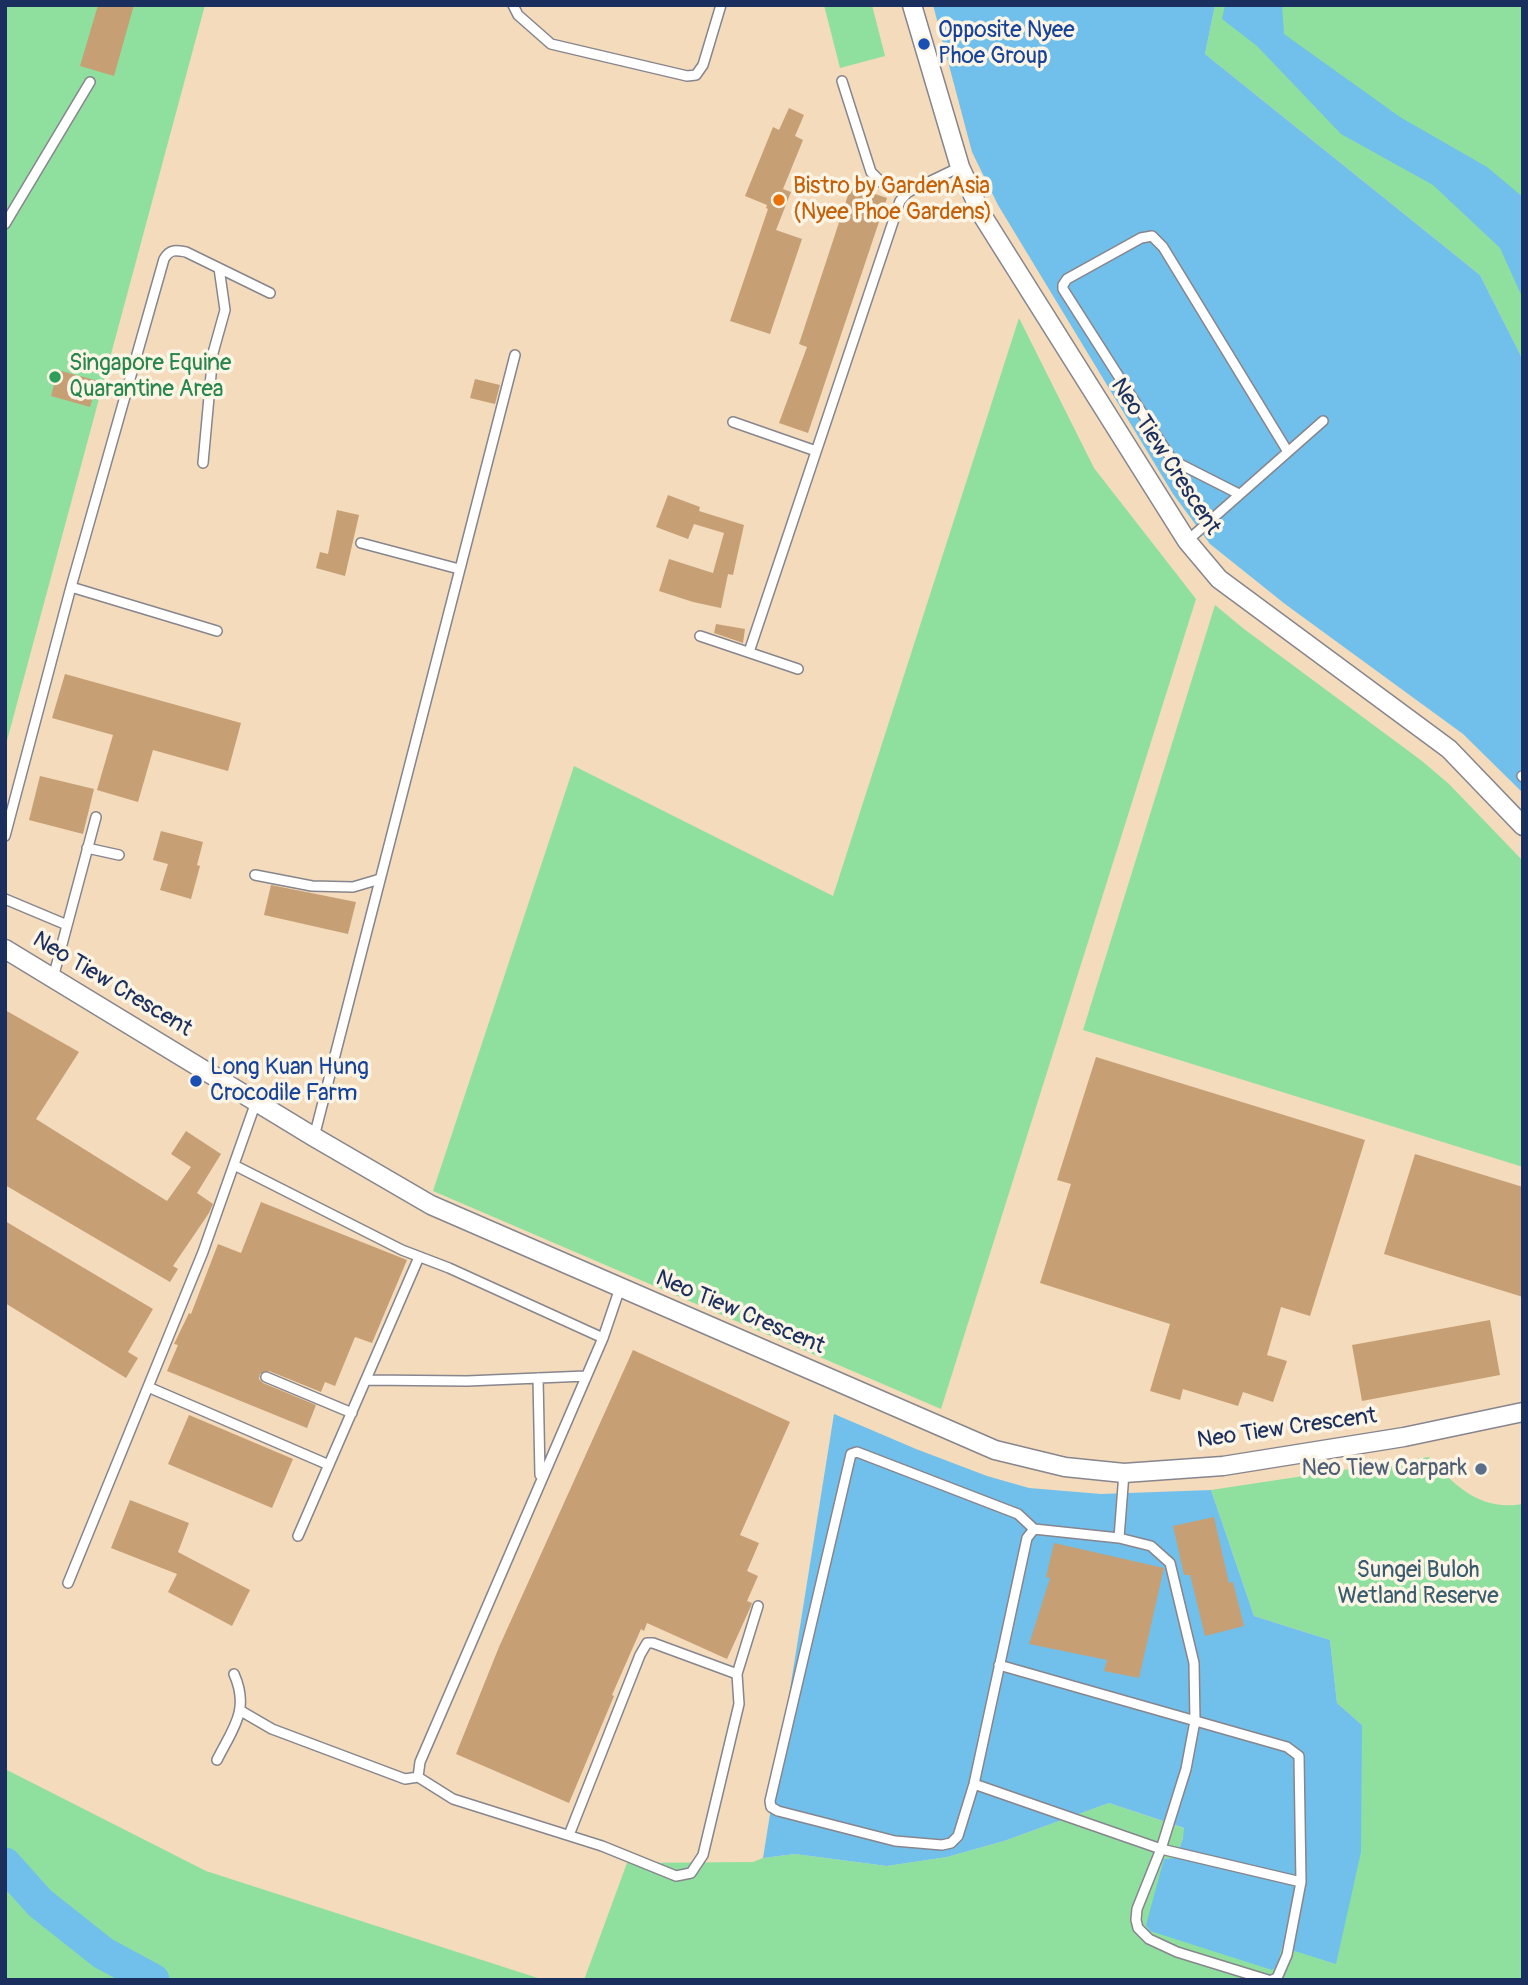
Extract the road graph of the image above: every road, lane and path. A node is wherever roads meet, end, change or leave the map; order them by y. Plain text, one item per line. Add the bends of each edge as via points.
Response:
1 (513, 5) edge
2 (721, 5) edge
3 (912, 5) edge
4 (842, 81) dead end
5 (90, 82) dead end
6 (960, 167) junction
7 (908, 192) junction
8 (5, 224) edge
9 (219, 268) junction
10 (270, 293) dead end
11 (515, 355) dead end
12 (1323, 421) dead end
13 (733, 422) dead end
14 (816, 451) junction
15 (1288, 452) junction
16 (203, 463) dead end
17 (1239, 494) junction
18 (1187, 541) junction
19 (360, 542) dead end
20 (459, 569) junction
21 (71, 587) junction
22 (217, 631) dead end
23 (700, 636) dead end
24 (749, 652) junction
25 (798, 669) dead end
26 (96, 817) dead end
27 (1523, 825) edge
28 (5, 836) edge
29 (87, 848) junction
30 (120, 855) dead end
31 (255, 875) dead end
32 (380, 879) junction
33 (5, 899) edge
34 (67, 925) junction
35 (5, 949) edge
36 (53, 978) junction
37 (256, 1101) junction
38 (314, 1137) junction
39 (234, 1165) junction
40 (419, 1257) junction
41 (620, 1288) junction
42 (603, 1338) junction
43 (586, 1376) junction
44 (266, 1377) dead end
45 (538, 1378) junction
46 (366, 1380) junction
47 (148, 1387) junction
48 (1523, 1412) edge
49 (352, 1413) junction
50 (329, 1465) junction
51 (1124, 1474) junction
52 (540, 1481) junction
53 (1034, 1529) junction
54 (298, 1536) dead end
55 (1119, 1538) junction
56 (68, 1583) dead end
57 (758, 1606) dead end
58 (999, 1665) junction
59 (234, 1674) dead end
60 (737, 1674) junction
61 (241, 1711) junction
62 (1195, 1721) junction
63 (216, 1760) dead end
64 (418, 1777) junction
65 (974, 1784) junction
66 (569, 1835) junction
67 (1161, 1849) junction
68 (1301, 1882) junction
69 (1270, 1980) edge

1 - 2 lane via 551,44 687,76 696,75 703,65
3 - 6 street, Neo Tiew Crescent
4 - 7 lane via 871,172 881,182
5 - 8 lane
6 - 7 lane
6 - 18 street, Neo Tiew Crescent via 982,215
7 - 14 lane via 895,215
9 - 10 lane
9 - 16 lane via 225,310 213,354
9 - 21 lane via 174,249 164,259
11 - 20 lane
12 - 15 lane
13 - 14 lane
14 - 24 lane
15 - 17 lane
15 - 17 lane via 1152,236 1067,279 1063,289 1172,460
17 - 18 lane
18 - 27 street, Neo Tiew Crescent via 1219,579 1449,749
19 - 20 lane
20 - 32 lane
21 - 22 lane
21 - 28 lane
23 - 24 lane
24 - 25 lane
26 - 29 lane
29 - 30 lane
29 - 34 lane
31 - 32 lane via 339,887
32 - 38 lane
33 - 34 lane
34 - 36 lane
35 - 36 street, Neo Tiew Crescent
36 - 37 street, Neo Tiew Crescent
37 - 38 street, Neo Tiew Crescent
37 - 39 lane
38 - 41 street, Neo Tiew Crescent via 431,1205
39 - 40 lane
39 - 47 lane
40 - 42 lane
40 - 46 lane
41 - 42 lane
41 - 51 street, Neo Tiew Crescent via 995,1450 1065,1468
42 - 43 lane
43 - 45 lane
43 - 52 lane
44 - 49 lane
45 - 46 lane
45 - 52 lane
46 - 49 lane
47 - 50 lane
47 - 56 lane
48 - 51 street, Neo Tiew Crescent via 1404,1437 1223,1466
49 - 50 lane
50 - 54 lane
51 - 55 lane
52 - 64 lane via 420,1762
53 - 55 lane
53 - 58 lane via 1027,1538
53 - 65 lane via 1018,1514 857,1452 850,1454 770,1801 778,1811 895,1841 942,1845 958,1836
55 - 62 lane via 1151,1546 1170,1563 1194,1663
57 - 60 lane
58 - 62 lane
58 - 65 lane
59 - 61 lane via 241,1690
60 - 66 lane via 647,1643
60 - 66 lane via 739,1704 703,1855 691,1873 676,1876
61 - 63 lane
61 - 64 lane via 284,1734 405,1779
62 - 67 lane via 1186,1769
62 - 68 lane via 1287,1747 1299,1756
64 - 66 lane via 453,1799
65 - 67 lane
67 - 68 lane
67 - 69 lane via 1137,1909 1138,1928 1149,1940 1177,1952
68 - 69 lane via 1287,1955 1277,1978

